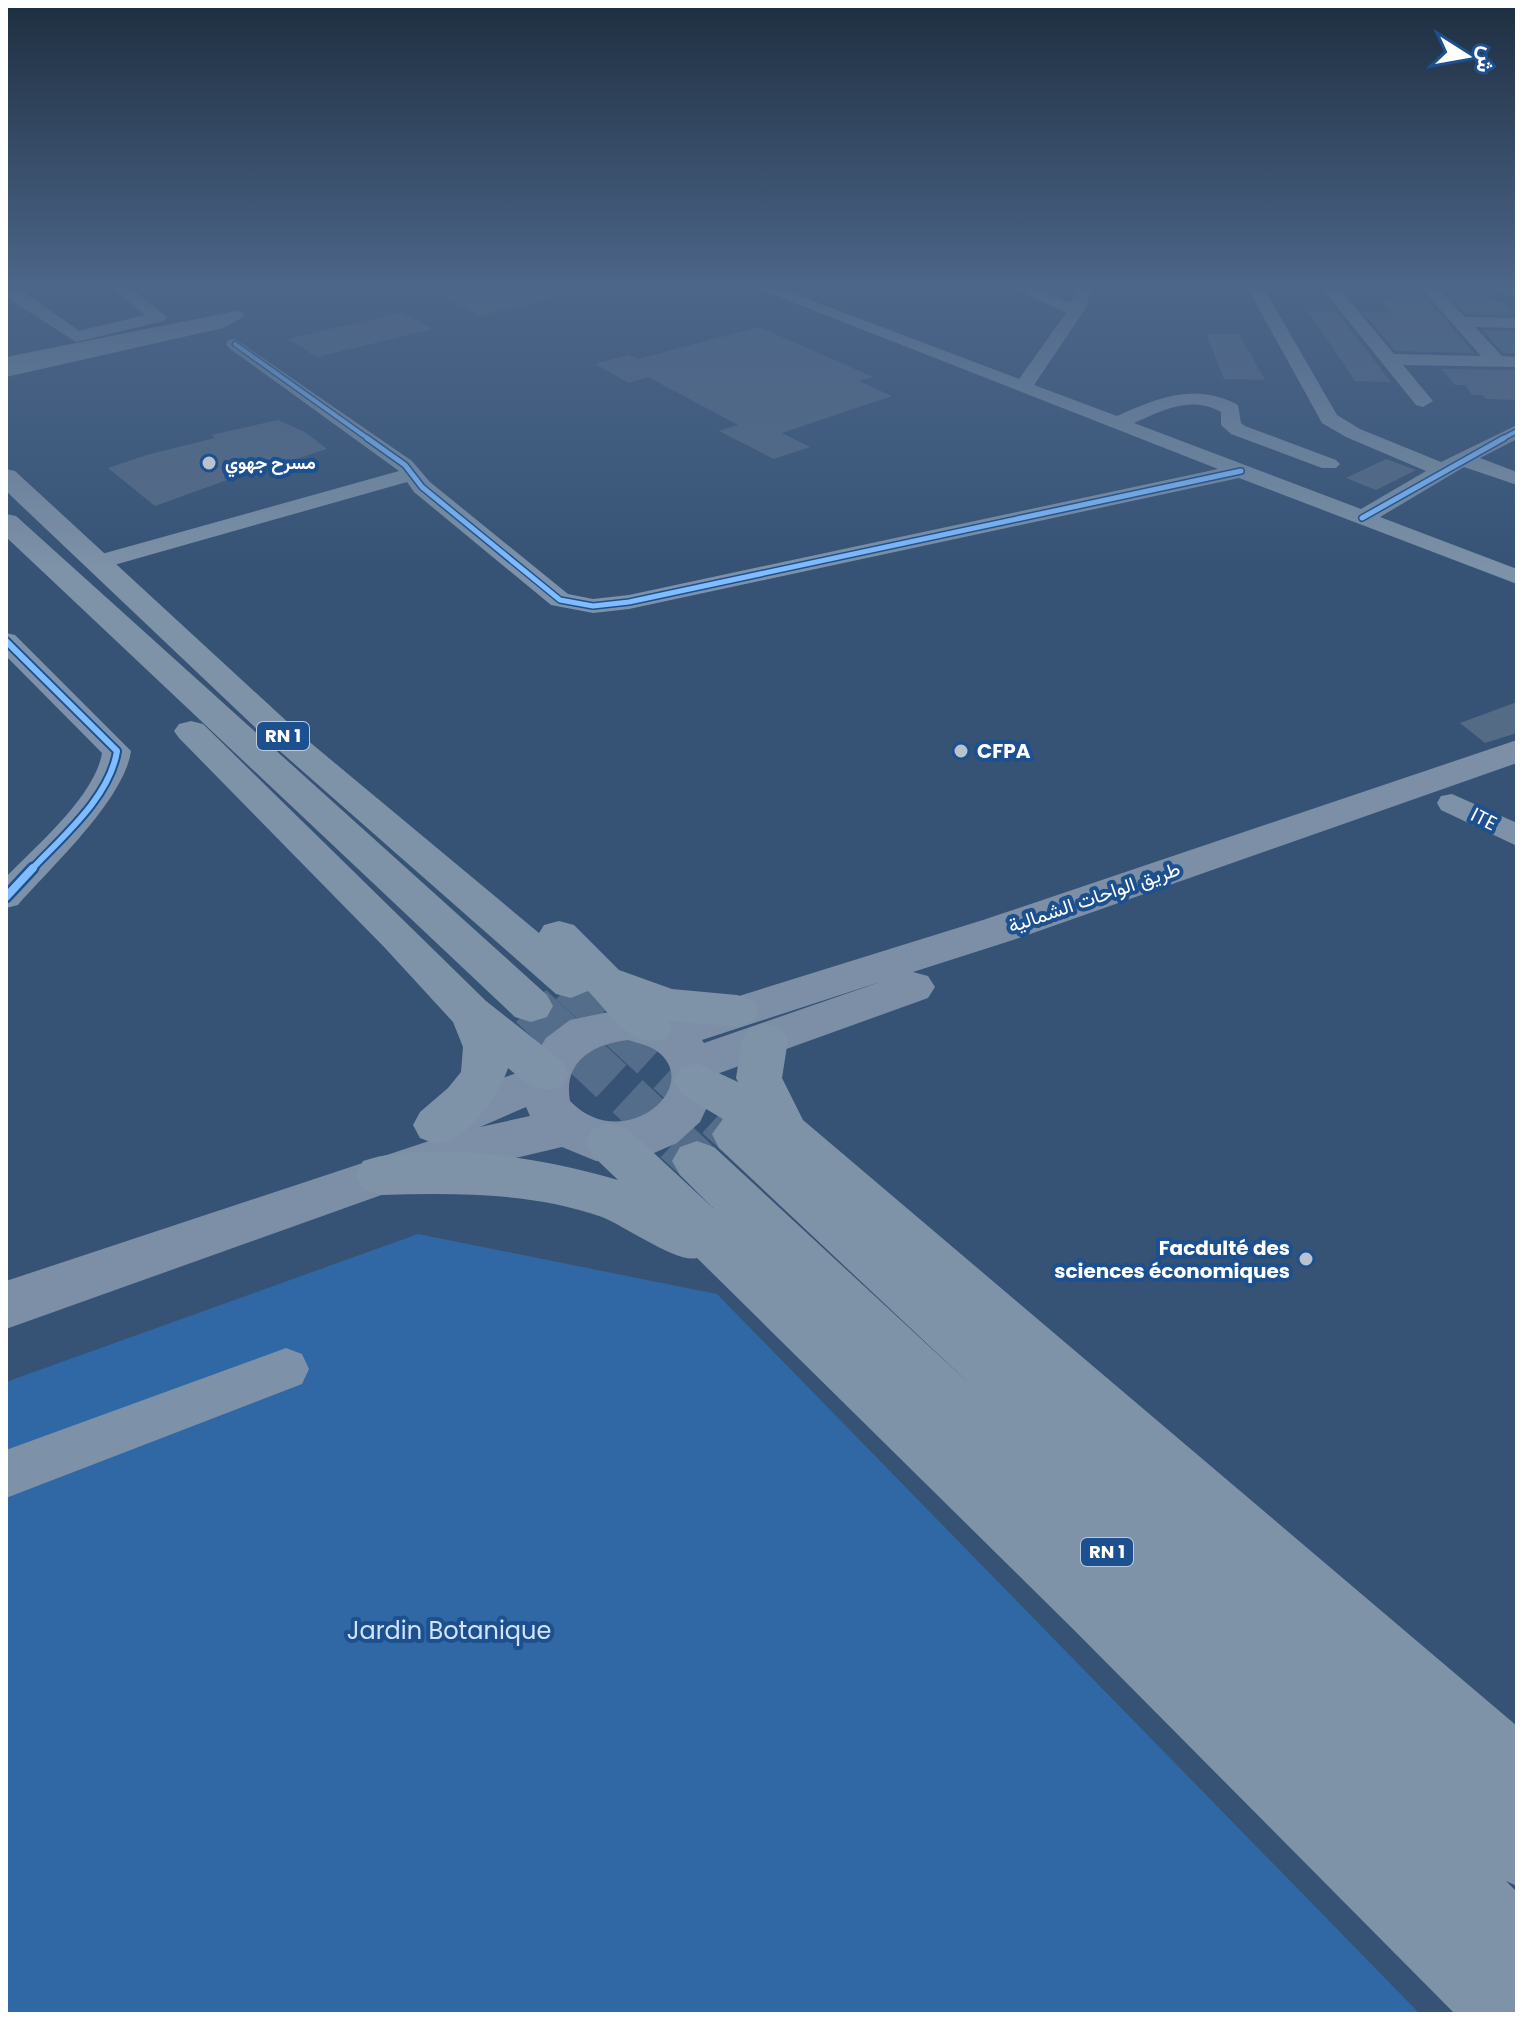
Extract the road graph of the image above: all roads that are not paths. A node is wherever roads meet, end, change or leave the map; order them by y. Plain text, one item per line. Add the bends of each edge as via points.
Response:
1 (287, 381) edge
2 (1008, 381) edge
3 (1027, 381) edge
4 (1308, 381) edge
5 (1407, 381) edge
6 (1023, 387) junction
7 (1423, 401) dead end
8 (1118, 423) junction
9 (1517, 431) edge
10 (1373, 441) junction
11 (1462, 459) junction
12 (1329, 464) junction
13 (1241, 471) junction
14 (1443, 471) junction
15 (411, 474) junction
16 (6, 477) edge
17 (1517, 479) edge
18 (1284, 489) junction
19 (1362, 518) junction
20 (6, 522) edge
21 (99, 562) junction
22 (1517, 577) edge
23 (116, 623) junction
24 (6, 641) edge
25 (1517, 751) edge
26 (1517, 780) edge
27 (1452, 803) junction
28 (1517, 836) edge
29 (7, 894) edge
30 (587, 981) junction
31 (531, 1006) tunnel mouth
32 (470, 1012) junction
33 (751, 1026) junction
34 (677, 1052) junction
35 (545, 1078) junction
36 (437, 1125) junction
37 (587, 1134) junction
38 (740, 1143) junction
39 (381, 1175) junction
40 (742, 1267) junction
41 (6, 1279) edge
42 (6, 1305) edge
43 (286, 1369) dead end
44 (6, 1474) edge
45 (1517, 1771) edge
46 (1517, 1850) edge
47 (1517, 1943) edge
48 (1510, 2014) edge

1 - 15 street
2 - 6 street
3 - 6 street
4 - 10 street via 1329,419
5 - 7 street
6 - 8 street
8 - 12 street via 1172,401 1206,398 1231,409 1231,425 1238,430
8 - 13 street
9 - 11 street
10 - 12 street
10 - 14 street
11 - 14 street
11 - 17 street
12 - 18 street
13 - 15 street via 593,606 549,593
13 - 18 street
14 - 19 street
15 - 21 street
16 - 21 highway
18 - 19 street
19 - 22 street
20 - 23 highway, RN 1
21 - 30 highway via 177,636 275,690 572,945
23 - 31 highway, RN 1
23 - 32 highway via 117,639 151,689
24 - 29 street via 117,751 118,759 93,800
25 - 33 main road, طريق الواحات الشمالية via 998,930
26 - 27 main road, طريق الواحات الشمالية
27 - 28 street, ITE
27 - 33 main road, طريق الواحات الشمالية
30 - 33 highway
30 - 34 highway
32 - 35 highway
32 - 36 highway via 486,1047 481,1077 475,1093
33 - 34 main road
33 - 38 highway via 759,1078
34 - 35 main road via 628,1024 586,1033 568,1044
34 - 37 main road via 683,1112 670,1125 642,1137
34 - 38 highway
35 - 36 main road
35 - 37 main road via 548,1106
36 - 41 main road
37 - 39 main road via 460,1151
37 - 40 highway
38 - 45 highway
38 - 46 highway, RN 1
38 - 47 highway, RN 1
39 - 40 highway via 457,1171 588,1191 651,1216
39 - 42 main road
40 - 48 highway
43 - 44 street

